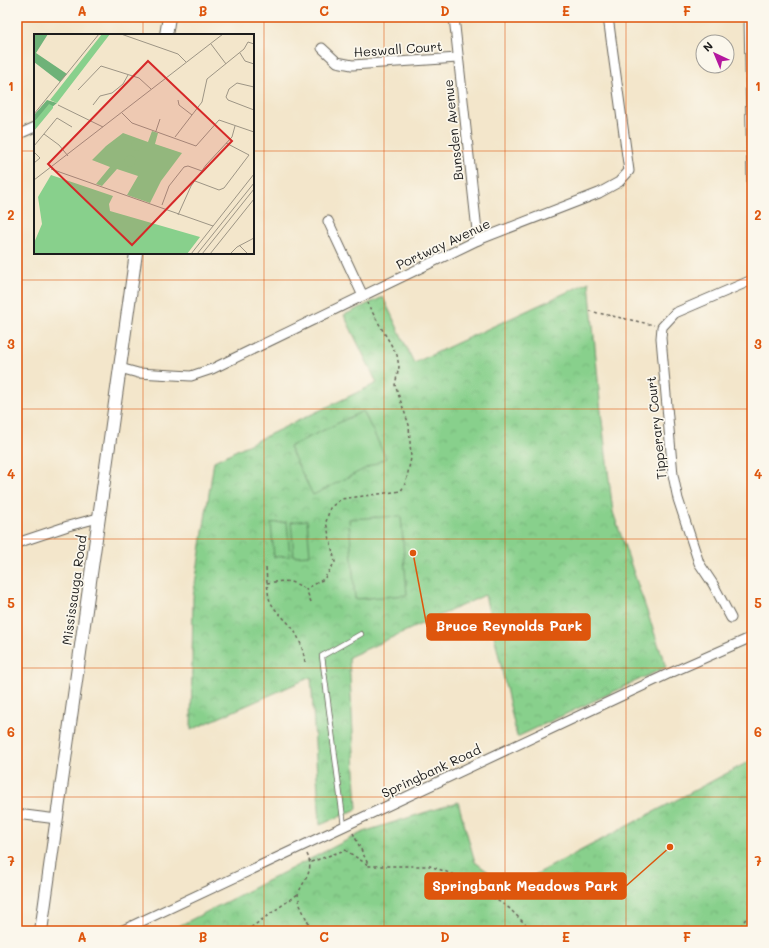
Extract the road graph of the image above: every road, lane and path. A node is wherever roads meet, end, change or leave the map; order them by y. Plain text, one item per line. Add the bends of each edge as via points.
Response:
1 (169, 17) edge
2 (454, 17) edge
3 (608, 17) edge
4 (749, 17) edge
5 (166, 34) edge
6 (751, 37) edge
7 (322, 48) dead end
8 (458, 58) junction
9 (34, 127) edge
10 (17, 135) edge
11 (752, 182) edge
12 (328, 221) dead end
13 (478, 240) junction
14 (136, 254) edge
15 (752, 280) edge
16 (363, 296) junction
17 (589, 311) dead end
18 (662, 327) junction
19 (120, 368) junction
20 (98, 518) junction
21 (17, 543) edge
22 (266, 568) dead end
23 (267, 583) junction
24 (306, 589) junction
25 (311, 602) dead end
26 (731, 618) dead end
27 (361, 634) dead end
28 (752, 637) edge
29 (305, 662) dead end
30 (17, 814) edge
31 (57, 819) junction
32 (347, 825) junction
33 (303, 846) junction
34 (311, 862) junction
35 (369, 866) junction
36 (298, 894) junction
37 (752, 903) edge
38 (41, 931) edge
39 (121, 931) edge
40 (246, 931) edge
41 (312, 931) edge
42 (532, 931) edge
43 (737, 931) edge

1 - 5 main road
2 - 8 street, Bunsden Avenue
3 - 13 street, Portway Avenue via 629,171 619,182 598,194
4 - 6 street
6 - 11 street
7 - 8 street, Heswall Court via 337,62 352,66
8 - 13 street, Bunsden Avenue
9 - 10 street
12 - 16 street
13 - 16 street, Portway Avenue
14 - 19 main road, Mississauga Road
15 - 18 street via 675,313
16 - 19 street, Portway Avenue via 212,369 191,376 138,373
16 - 24 path via 397,355 399,367 395,385 409,425 411,458 406,482 401,491 341,499 330,508 326,522 335,562 324,579
17 - 18 path
18 - 26 street, Tipperary Court via 673,475 678,499 699,563
19 - 20 main road, Mississauga Road
20 - 21 street
20 - 31 main road, Mississauga Road
22 - 23 path
23 - 24 path via 284,580
23 - 29 path via 270,600 276,611 297,634
24 - 25 path
27 - 32 lane via 322,656
28 - 32 street, Springbank Road
30 - 31 street
31 - 38 main road, Mississauga Road
32 - 33 street, Springbank Road
32 - 35 path
33 - 34 path
33 - 39 street, Springbank Road
34 - 35 path via 346,850
34 - 36 path
35 - 42 path via 430,866 463,878 509,908
36 - 40 path
36 - 41 path via 300,905
37 - 43 path via 750,913

